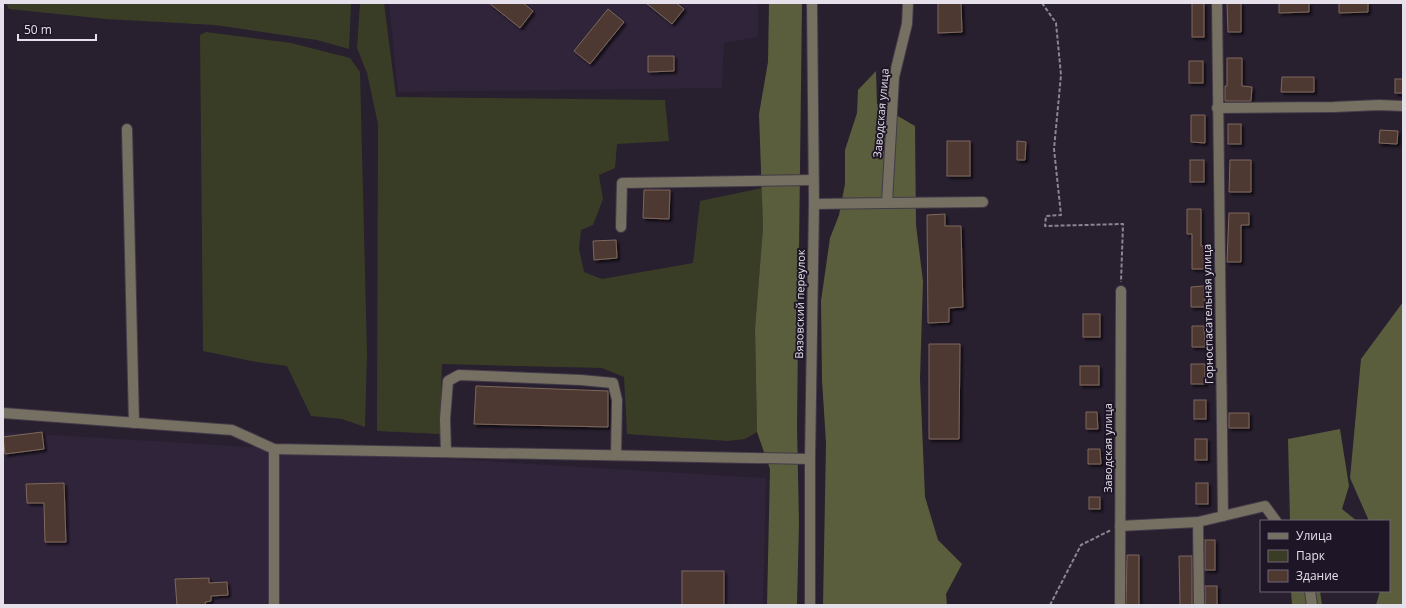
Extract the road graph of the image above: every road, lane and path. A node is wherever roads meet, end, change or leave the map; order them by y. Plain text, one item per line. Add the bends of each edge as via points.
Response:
1 (812, 3) edge
2 (908, 3) edge
3 (1042, 3) edge
4 (1217, 3) edge
5 (1403, 106) edge
6 (1217, 108) junction
7 (127, 129) dead end
8 (813, 180) junction
9 (983, 202) dead end
10 (887, 203) junction
11 (814, 204) junction
12 (621, 228) dead end
13 (1121, 291) joint
14 (3, 413) edge
15 (134, 423) junction
16 (274, 449) junction
17 (446, 452) junction
18 (616, 456) junction
19 (810, 459) junction
20 (1223, 516) junction
21 (1275, 520) edge
22 (1198, 522) junction
23 (1120, 526) junction
24 (1310, 592) edge
25 (274, 605) edge
26 (810, 605) edge
27 (1050, 605) edge
28 (1120, 605) edge
29 (1199, 605) edge
30 (1312, 605) edge

1 - 8 street, Вязовский переулок
2 - 10 street, Заводская улица via 907,24 894,76
3 - 13 path via 1056,22 1061,75 1054,149 1061,215 1046,216 1045,226 1124,224
4 - 6 street, Горноспасательная улица
5 - 6 street
6 - 20 street, Горноспасательная улица
7 - 15 street
8 - 11 street, Вязовский переулок
8 - 12 street via 622,183
9 - 10 street
10 - 11 street
11 - 19 street, Вязовский переулок
13 - 23 street, Заводская улица
14 - 15 street
15 - 16 street via 232,430
16 - 17 street
16 - 25 street
17 - 18 street
17 - 18 street via 448,381 459,375 613,383 617,400
18 - 19 street
19 - 26 street, Вязовский переулок
20 - 21 street via 1265,506
20 - 22 street
22 - 23 street
22 - 29 street
23 - 27 path via 1081,545
23 - 28 street, Заводская улица
24 - 30 street

